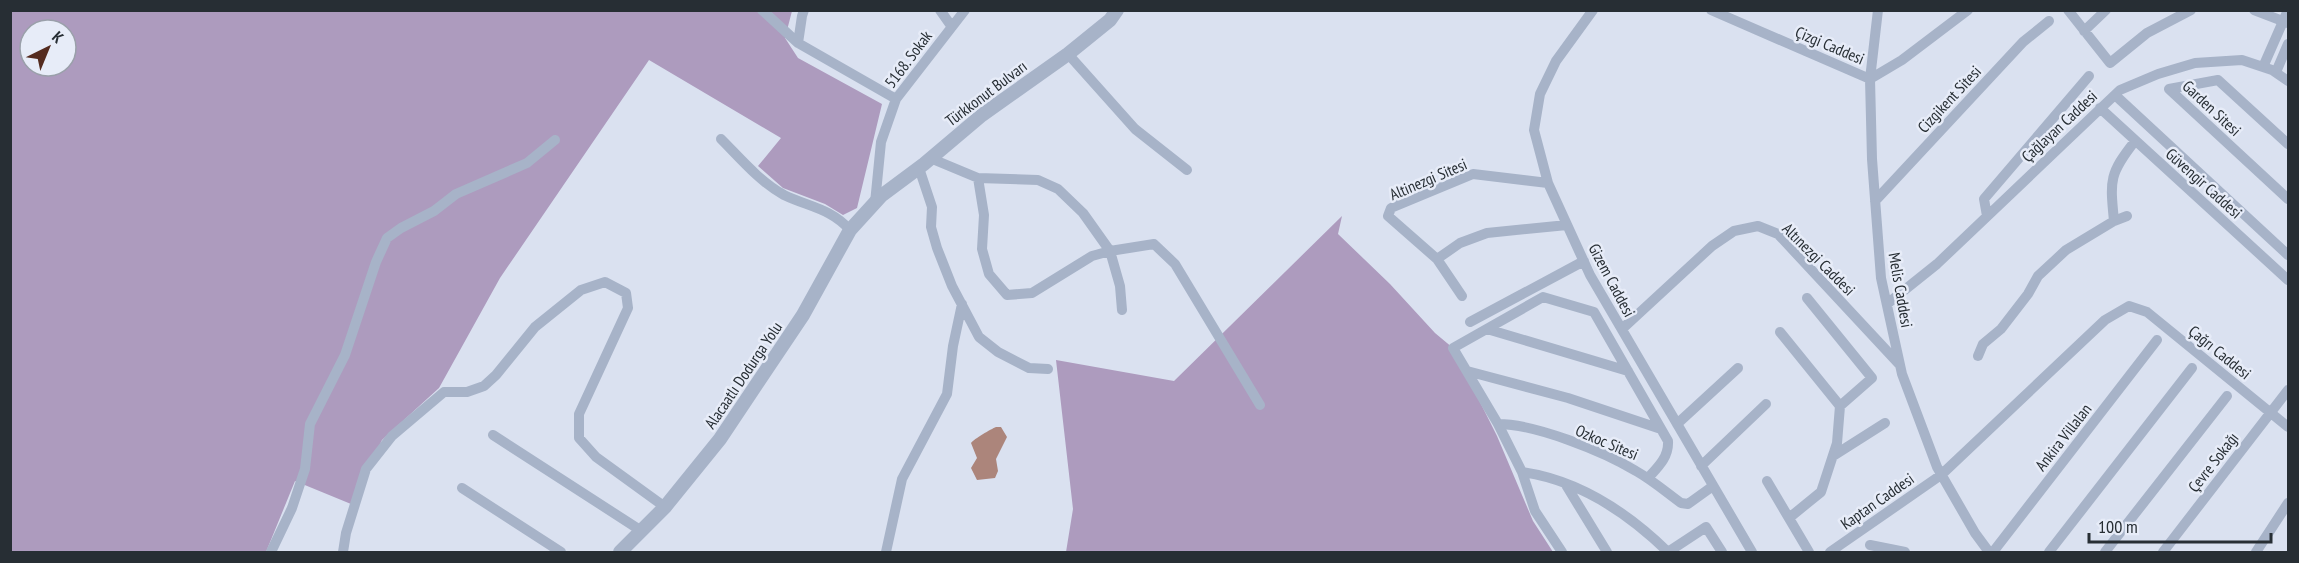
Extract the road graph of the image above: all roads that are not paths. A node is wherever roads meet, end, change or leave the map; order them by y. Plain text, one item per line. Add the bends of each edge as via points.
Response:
1 (762, 10) edge
2 (804, 10) edge
3 (940, 10) edge
4 (965, 10) edge
5 (1117, 10) edge
6 (1593, 10) edge
7 (1711, 10) edge
8 (1878, 10) edge
9 (1968, 10) edge
10 (2068, 10) edge
11 (2106, 10) edge
12 (2190, 10) edge
13 (2254, 10) edge
14 (2286, 18) edge
15 (2049, 21) dead end
16 (952, 27) junction
17 (2085, 31) junction
18 (798, 43) junction
19 (2289, 45) edge
20 (1068, 54) junction
21 (2263, 67) junction
22 (2276, 72) junction
23 (2089, 76) dead end
24 (1870, 79) junction
25 (2289, 81) edge
26 (2115, 95) junction
27 (896, 99) junction
28 (2100, 108) junction
29 (721, 139) dead end
30 (555, 140) dead end
31 (2135, 141) junction
32 (2289, 144) edge
33 (930, 158) junction
34 (919, 168) junction
35 (1187, 170) dead end
36 (978, 178) junction
37 (1548, 183) junction
38 (2289, 199) edge
39 (1875, 201) junction
40 (875, 203) junction
41 (1987, 216) junction
42 (2127, 216) dead end
43 (2114, 221) junction
44 (1567, 225) junction
45 (850, 230) junction
46 (1110, 251) junction
47 (2289, 255) edge
48 (1437, 259) junction
49 (1584, 261) junction
50 (2289, 280) edge
51 (1462, 296) dead end
52 (1807, 298) dead end
53 (962, 304) junction
54 (1887, 304) junction
55 (2129, 306) joint
56 (1122, 310) dead end
57 (1470, 322) dead end
58 (1487, 328) junction
59 (1622, 329) junction
60 (1780, 332) dead end
61 (2157, 340) dead end
62 (1978, 356) dead end
63 (1900, 366) junction
64 (1738, 368) dead end
65 (2192, 368) dead end
66 (1048, 369) dead end
67 (1467, 371) junction
68 (1628, 371) junction
69 (2289, 390) edge
70 (2227, 396) dead end
71 (1766, 404) dead end
72 (1260, 405) dead end
73 (1840, 406) junction
74 (2270, 412) junction
75 (1885, 423) dead end
76 (1498, 424) junction
77 (1677, 424) junction
78 (2289, 427) edge
79 (1661, 429) junction
80 (493, 435) dead end
81 (1833, 456) junction
82 (1701, 466) junction
83 (1522, 472) junction
84 (1941, 475) junction
85 (1648, 478) junction
86 (1767, 481) dead end
87 (1566, 485) junction
88 (1713, 486) junction
89 (462, 488) dead end
90 (2289, 503) edge
91 (665, 507) junction
92 (1789, 518) junction
93 (640, 530) junction
94 (1870, 544) dead end
95 (271, 552) edge
96 (343, 552) edge
97 (561, 552) edge
98 (620, 552) edge
99 (885, 552) edge
100 (1562, 552) edge
101 (1607, 552) edge
102 (1668, 552) edge
103 (1722, 552) edge
104 (1752, 552) edge
105 (1809, 552) edge
106 (1830, 552) edge
107 (1905, 552) edge
108 (1991, 552) edge
109 (2049, 552) edge
110 (2105, 552) edge
111 (2163, 552) edge
112 (2256, 552) edge

1 - 18 street
2 - 18 street
3 - 16 street
4 - 16 street, 5168. Sokak
5 - 20 street, Türkkonut Bulvarı
6 - 37 street, Gizem Caddesi via 1556,61 1540,94 1534,130
7 - 24 street, Çizgi Caddesi
8 - 24 street, Melis Caddesi
9 - 24 street
10 - 17 street
11 - 17 street
12 - 17 street via 2147,33 2110,63
13 - 14 street
14 - 21 street
15 - 39 street, Cizgikent Sitesi via 2023,42
16 - 27 street, 5168. Sokak
18 - 27 street
19 - 22 street
20 - 33 street, Türkkonut Bulvarı via 982,115
20 - 35 street via 1134,129
21 - 22 street, Çağlayan Caddesi
21 - 26 street, Çağlayan Caddesi via 2242,60 2195,63 2158,74
22 - 25 street, Çağlayan Caddesi
23 - 41 street via 1984,199
24 - 39 street, Melis Caddesi
26 - 28 street, Çağlayan Caddesi
26 - 47 street, Güvengir Caddesi
27 - 40 street, 5168. Sokak via 881,142
28 - 31 street, Güvengir Caddesi
28 - 41 street, Çağlayan Caddesi
29 - 45 street via 784,195 839,218
30 - 95 street via 528,163 456,194 387,238 345,355 310,424 305,469
31 - 43 street via 2119,161 2110,185
31 - 50 street, Güvengir Caddesi
32 - 38 street, Garden Sitesi via 2218,80 2169,88
33 - 34 street, Türkkonut Bulvarı
33 - 36 street
34 - 40 street, Türkkonut Bulvarı
34 - 53 street via 932,207 937,248
36 - 46 street via 1038,180 1058,189 1083,213
36 - 46 street via 984,215 982,249 989,274 1007,295 1032,294 1079,263
37 - 44 street, Gizem Caddesi
37 - 48 street, Altinezgi Sitesi via 1473,174 1391,208 1388,216
39 - 54 street, Melis Caddesi
40 - 45 street, Alacaatlı Dodurga Yolu
41 - 54 street, Çağlayan Caddesi
42 - 43 street
43 - 62 street via 2066,250 2038,276 2001,329 1983,344
44 - 48 street via 1487,233 1460,243
44 - 49 street, Gizem Caddesi
45 - 91 street, Alacaatlı Dodurga Yolu via 804,315 720,439
46 - 56 street
46 - 72 street via 1154,244 1175,264
48 - 51 street, Altinezgi Sitesi
49 - 57 street
49 - 59 street, Gizem Caddesi
52 - 73 street via 1872,378
53 - 66 street via 979,337 998,352 1029,368
53 - 99 street via 952,346 948,394 902,479
54 - 63 street, Melis Caddesi
55 - 74 street, Çağrı Caddesi via 2147,312
55 - 84 street, Kaptan Caddesi via 2106,320
58 - 67 street, Ozkoc Sitesi via 1453,348
58 - 68 street
58 - 68 street, Ozkoc Sitesi via 1543,297 1594,312
59 - 63 street, Altınezgi Caddesi via 1712,246 1734,231 1758,226 1778,234
59 - 77 street, Gizem Caddesi
60 - 73 street
61 - 108 street, Ankira Villalan
63 - 84 street, Melis Caddesi
64 - 77 street
65 - 109 street
67 - 76 street, Ozkoc Sitesi
67 - 79 street, Ozkoc Sitesi
68 - 79 street, Ozkoc Sitesi
69 - 74 street, Çevre Sokağı
70 - 110 street
71 - 82 street
73 - 81 street
74 - 78 street, Çağrı Caddesi
74 - 111 street, Çevre Sokağı
75 - 81 street
76 - 83 street, Ozkoc Sitesi
76 - 85 street, Ozkoc Sitesi via 1529,428 1588,448
77 - 82 street, Gizem Caddesi
79 - 85 street, Ozkoc Sitesi via 1668,449
80 - 93 street
81 - 92 street via 1821,492
82 - 88 street, Gizem Caddesi
83 - 87 street
83 - 100 street, Ozkoc Sitesi via 1535,511
84 - 106 street, Kaptan Caddesi
84 - 108 street, Melis Caddesi via 1975,533
85 - 88 street via 1688,504
86 - 92 street
87 - 101 street
87 - 102 street via 1621,512
88 - 104 street, Gizem Caddesi
89 - 97 street
90 - 112 street
91 - 93 street, Alacaatlı Dodurga Yolu
91 - 96 street via 596,458 579,438 579,414 628,308 626,293 605,282 581,290 535,327 484,386 467,392 444,392 392,436 366,469
92 - 105 street
93 - 98 street, Alacaatlı Dodurga Yolu
94 - 107 street
102 - 103 street via 1706,527

